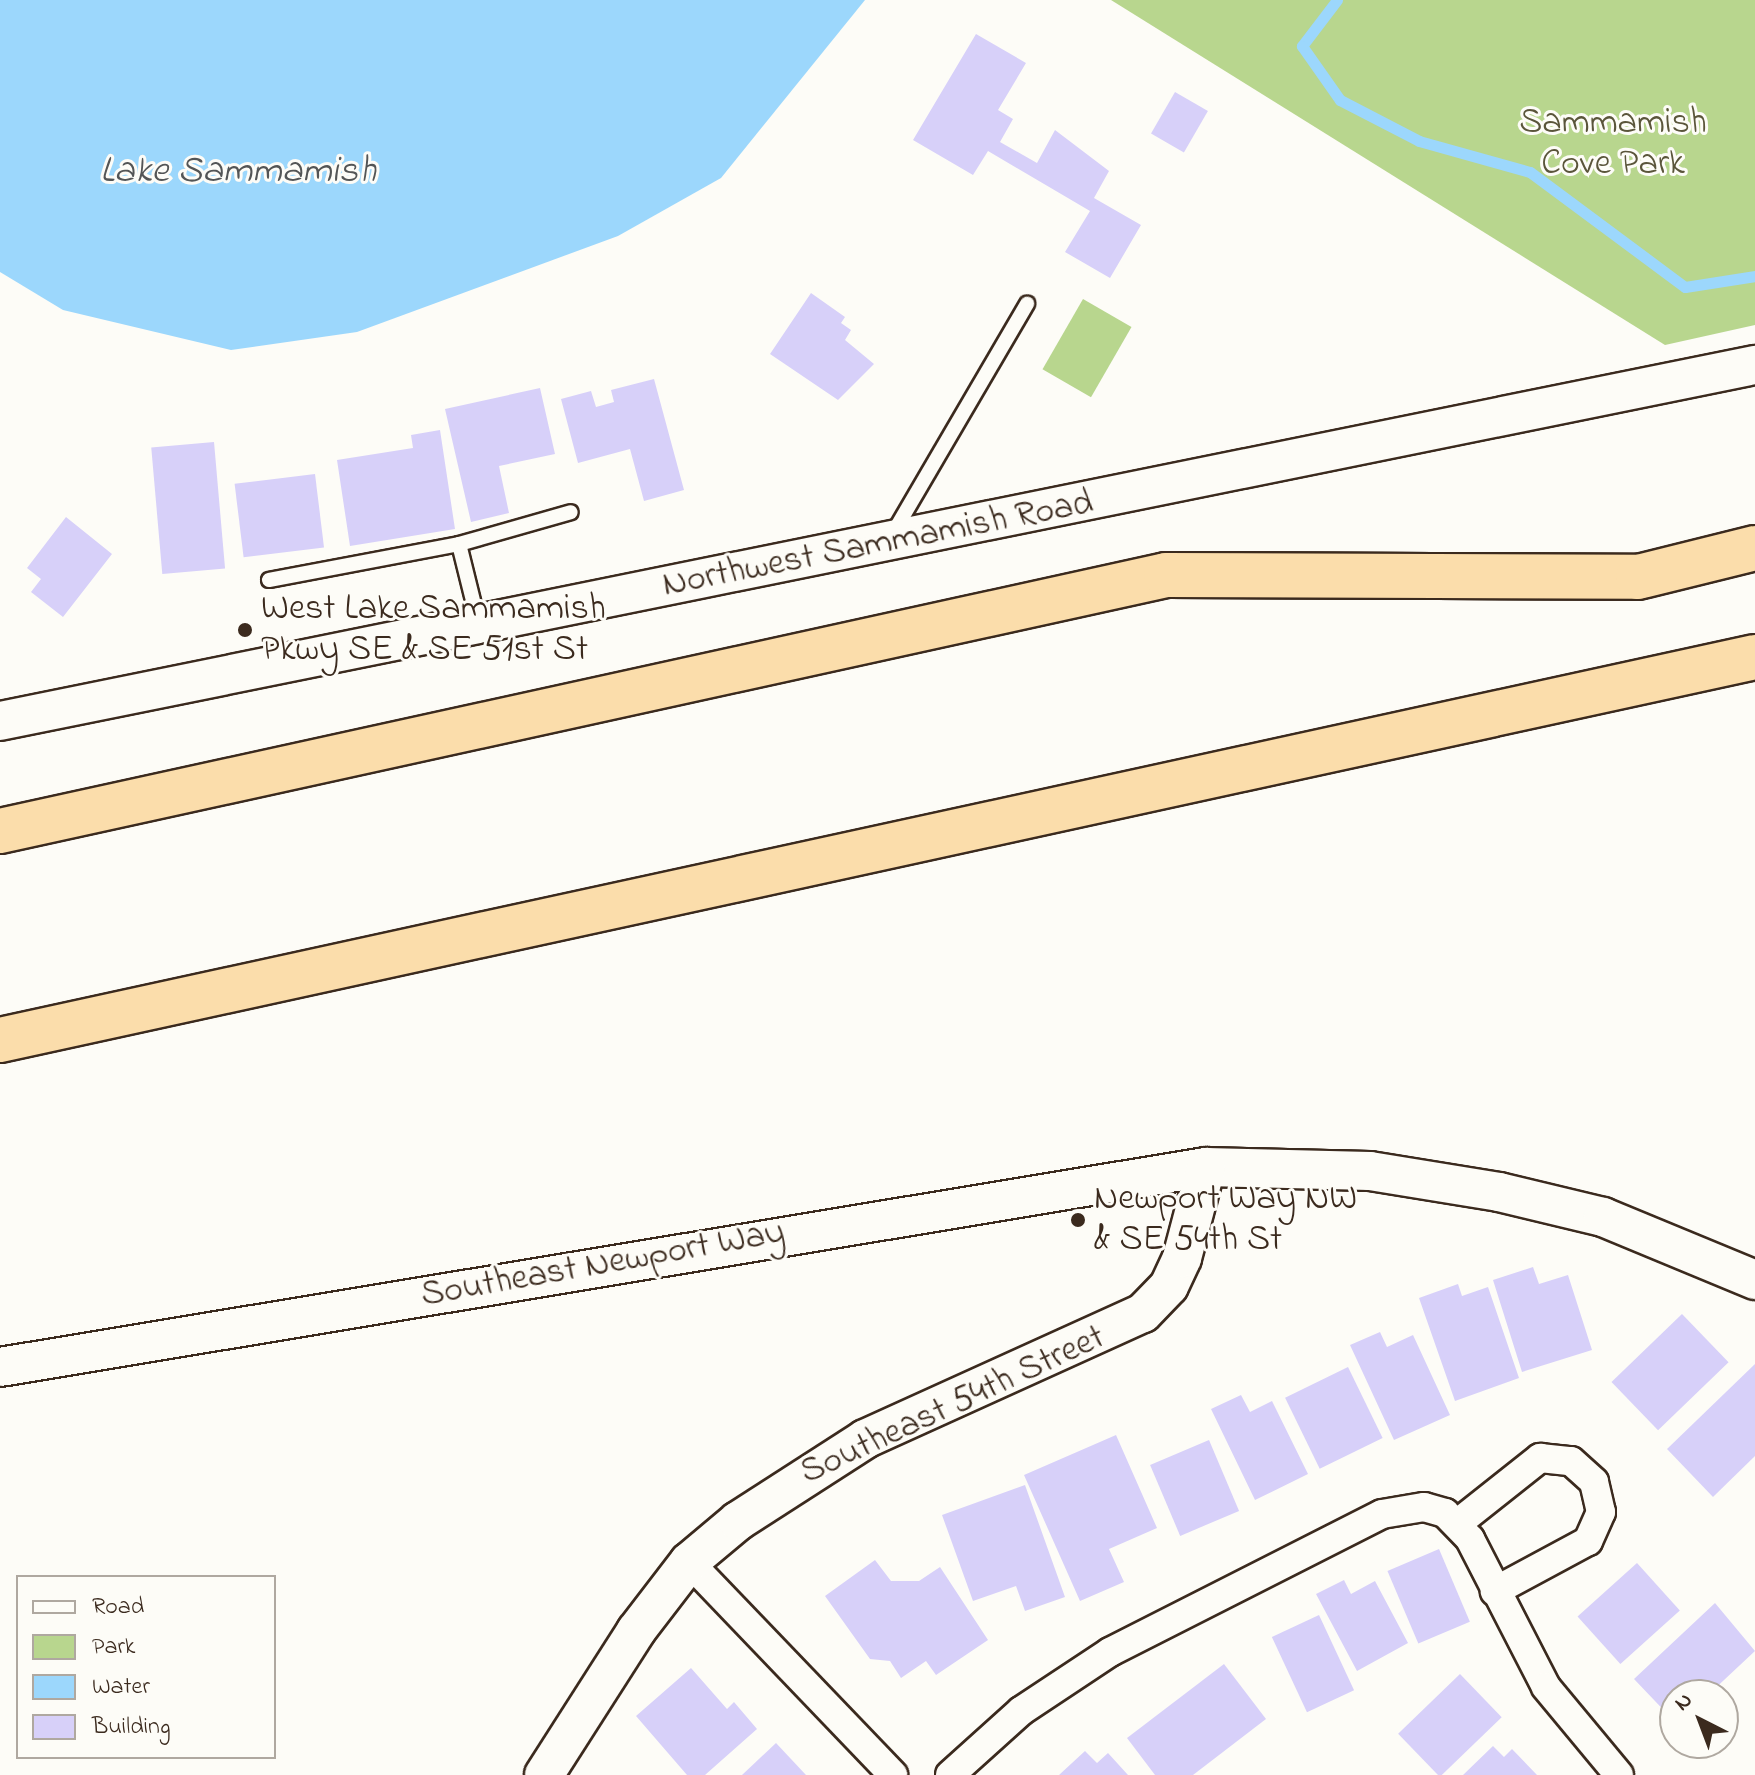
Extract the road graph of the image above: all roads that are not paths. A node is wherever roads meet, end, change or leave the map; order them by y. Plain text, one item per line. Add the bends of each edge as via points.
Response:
1 (1027, 304) dead end
2 (1755, 365) edge
3 (571, 512) dead end
4 (888, 542) junction
5 (459, 544) junction
6 (1755, 548) edge
7 (269, 580) dead end
8 (480, 625) junction
9 (1755, 657) edge
10 (0, 721) edge
11 (0, 831) edge
12 (0, 1040) edge
13 (1206, 1167) junction
14 (1755, 1280) edge
15 (0, 1367) edge
16 (1458, 1523) junction
17 (689, 1562) junction
18 (1495, 1591) junction
19 (544, 1775) edge
20 (893, 1775) edge
21 (950, 1775) edge
22 (1619, 1775) edge

1 - 4 lane
2 - 4 street, Northwest Sammamish Road
3 - 5 lane
4 - 8 street, Northwest Sammamish Road
5 - 7 lane
5 - 8 lane
6 - 11 highway via 1638,577 1166,575
8 - 10 street, Northwest Sammamish Road
9 - 12 highway
13 - 14 street, Southeast Newport Way via 1370,1171 1499,1192 1603,1217
13 - 15 street, Southeast Newport Way
13 - 17 street, Southeast 54th Street via 1182,1258 1169,1286 1143,1313 865,1439 799,1476
16 - 18 street
16 - 18 street via 1540,1458 1571,1461 1594,1482 1601,1512 1588,1541
16 - 21 street via 1424,1507 1382,1514 1071,1676
17 - 19 street, Southeast 54th Street via 589,1700
17 - 20 street
18 - 22 street via 1546,1687

